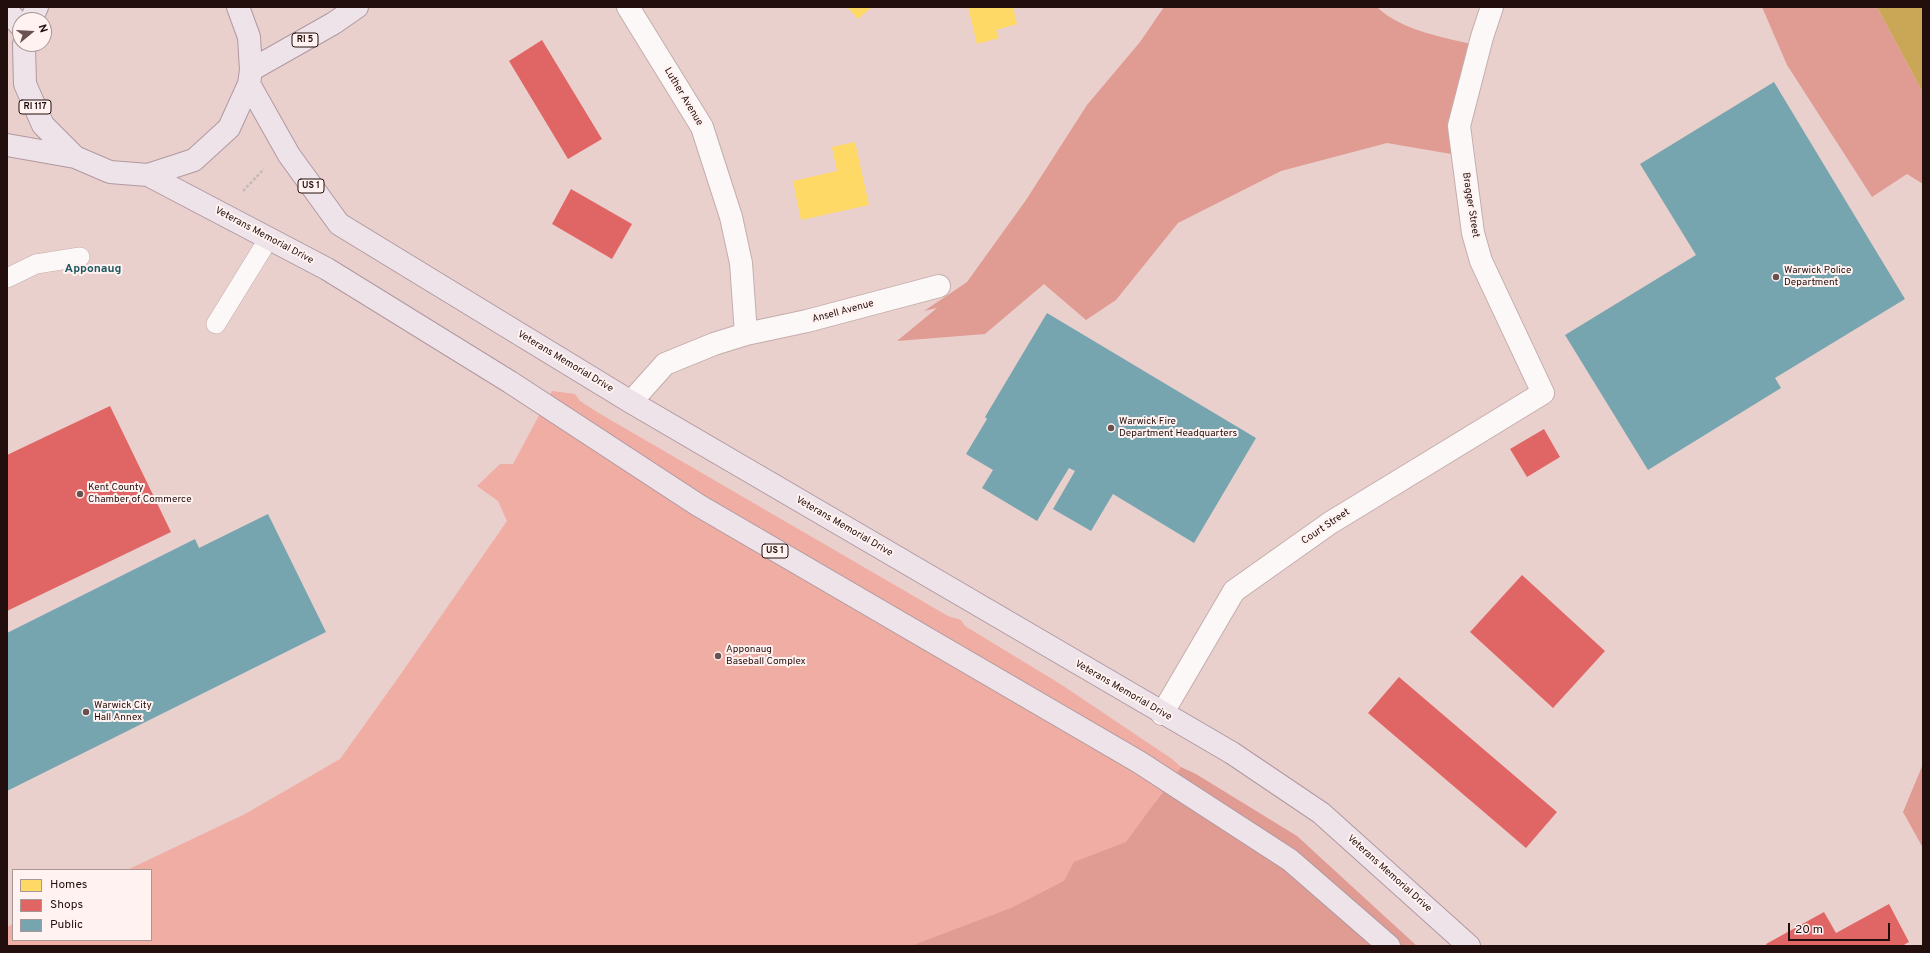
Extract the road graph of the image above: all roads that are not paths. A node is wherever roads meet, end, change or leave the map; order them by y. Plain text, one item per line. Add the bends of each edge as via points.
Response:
1 (238, 7) edge
2 (356, 7) edge
3 (628, 7) edge
4 (1492, 7) edge
5 (24, 52) edge
6 (250, 77) junction
7 (7, 145) edge
8 (75, 157) junction
9 (148, 175) junction
10 (269, 238) junction
11 (80, 257) dead end
12 (7, 278) edge
13 (939, 286) dead end
14 (216, 324) dead end
15 (746, 334) junction
16 (1543, 393) joint
17 (631, 402) junction
18 (1162, 714) junction
19 (1389, 946) edge
20 (1469, 946) edge

1 - 6 main road, US 1 via 249,37
2 - 6 main road, RI 5
3 - 15 street, Luther Avenue via 702,127 731,217 741,264
4 - 16 street, Bragger Street via 1459,126 1474,233 1481,261
5 - 8 main road, RI 117 via 25,84 43,125
6 - 9 main road via 229,128 194,160
6 - 17 main road, Veterans Memorial Drive / US 1 via 288,155 339,224
7 - 8 main road, US 1
8 - 9 main road, US 1 via 110,172
9 - 10 main road, Veterans Memorial Drive / US 1
10 - 14 lane
10 - 19 main road, Veterans Memorial Drive / US 1 via 327,269 510,382 698,506 1139,762 1290,860
11 - 12 lane via 36,264
13 - 15 street, Ansell Avenue via 807,322
15 - 17 street, Ansell Avenue via 665,364
16 - 18 street, Court Street via 1330,523 1234,591
17 - 18 main road, Veterans Memorial Drive / US 1
18 - 20 main road, Veterans Memorial Drive / US 1 via 1232,754 1321,812

